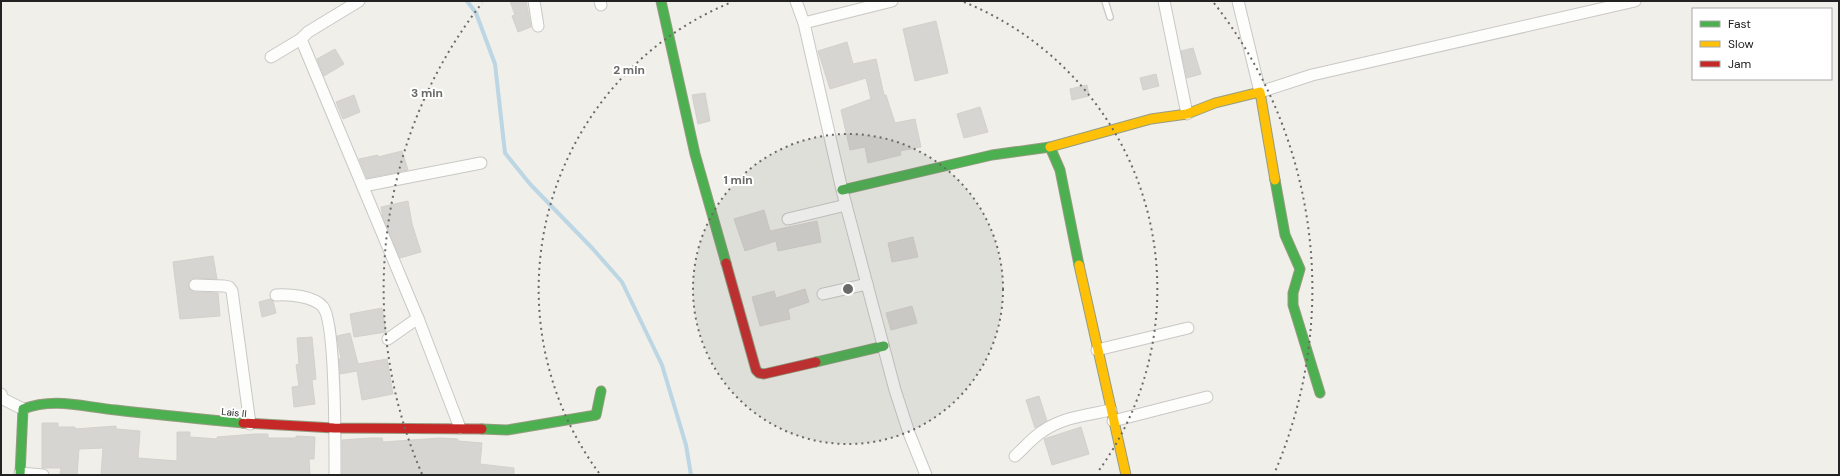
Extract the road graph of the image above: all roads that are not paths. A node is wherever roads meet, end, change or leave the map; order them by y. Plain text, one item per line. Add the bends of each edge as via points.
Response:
1 (358, 1) edge
2 (534, 1) edge
3 (661, 1) edge
4 (796, 1) edge
5 (890, 1) edge
6 (1105, 1) edge
7 (1164, 1) edge
8 (1238, 1) edge
9 (1635, 1) edge
10 (1110, 18) dead end
11 (804, 23) junction
12 (538, 26) dead end
13 (301, 39) junction
14 (271, 57) dead end
15 (1260, 92) junction
16 (1187, 114) junction
17 (1050, 147) junction
18 (481, 163) dead end
19 (363, 186) junction
20 (842, 190) junction
21 (846, 205) junction
22 (788, 219) dead end
23 (867, 284) junction
24 (195, 285) dead end
25 (823, 294) dead end
26 (276, 295) dead end
27 (418, 318) junction
28 (1188, 328) dead end
29 (388, 339) dead end
30 (884, 346) junction
31 (1097, 350) junction
32 (601, 390) dead end
33 (1320, 393) dead end
34 (1, 394) edge
35 (1207, 397) dead end
36 (23, 410) junction
37 (1112, 415) junction
38 (250, 424) junction
39 (334, 428) junction
40 (460, 428) junction
41 (1015, 456) dead end
42 (20, 474) edge
43 (43, 475) edge
44 (335, 475) edge
45 (926, 475) edge
46 (1126, 475) edge

1 - 13 street
2 - 12 street
3 - 30 street via 695,154 756,370 764,374
4 - 11 street
5 - 11 street
6 - 10 lane
7 - 16 street
8 - 15 street
9 - 15 street via 1320,73
11 - 20 street
13 - 14 street
13 - 19 street
15 - 16 street via 1214,103
15 - 33 street via 1285,235 1300,269 1293,293 1293,305
16 - 17 street via 1151,119
17 - 20 street via 992,155
17 - 31 street via 1060,170
18 - 19 street
19 - 27 street
20 - 21 street
21 - 22 street
21 - 23 street
23 - 25 street
23 - 30 street
24 - 38 street via 224,286 232,291
26 - 39 street via 290,294 303,298 322,306 326,314 333,367
27 - 29 street
27 - 40 street
28 - 31 street
30 - 45 street via 894,390
31 - 37 street
32 - 40 street, Lais II via 596,415 507,430
34 - 36 street via 3,399
35 - 37 street
36 - 38 street, Lais II via 34,405 54,402
36 - 42 street
37 - 41 street via 1070,418 1056,423
37 - 46 street
38 - 39 street, Lais II
39 - 40 street, Lais II
39 - 44 street
42 - 43 street

